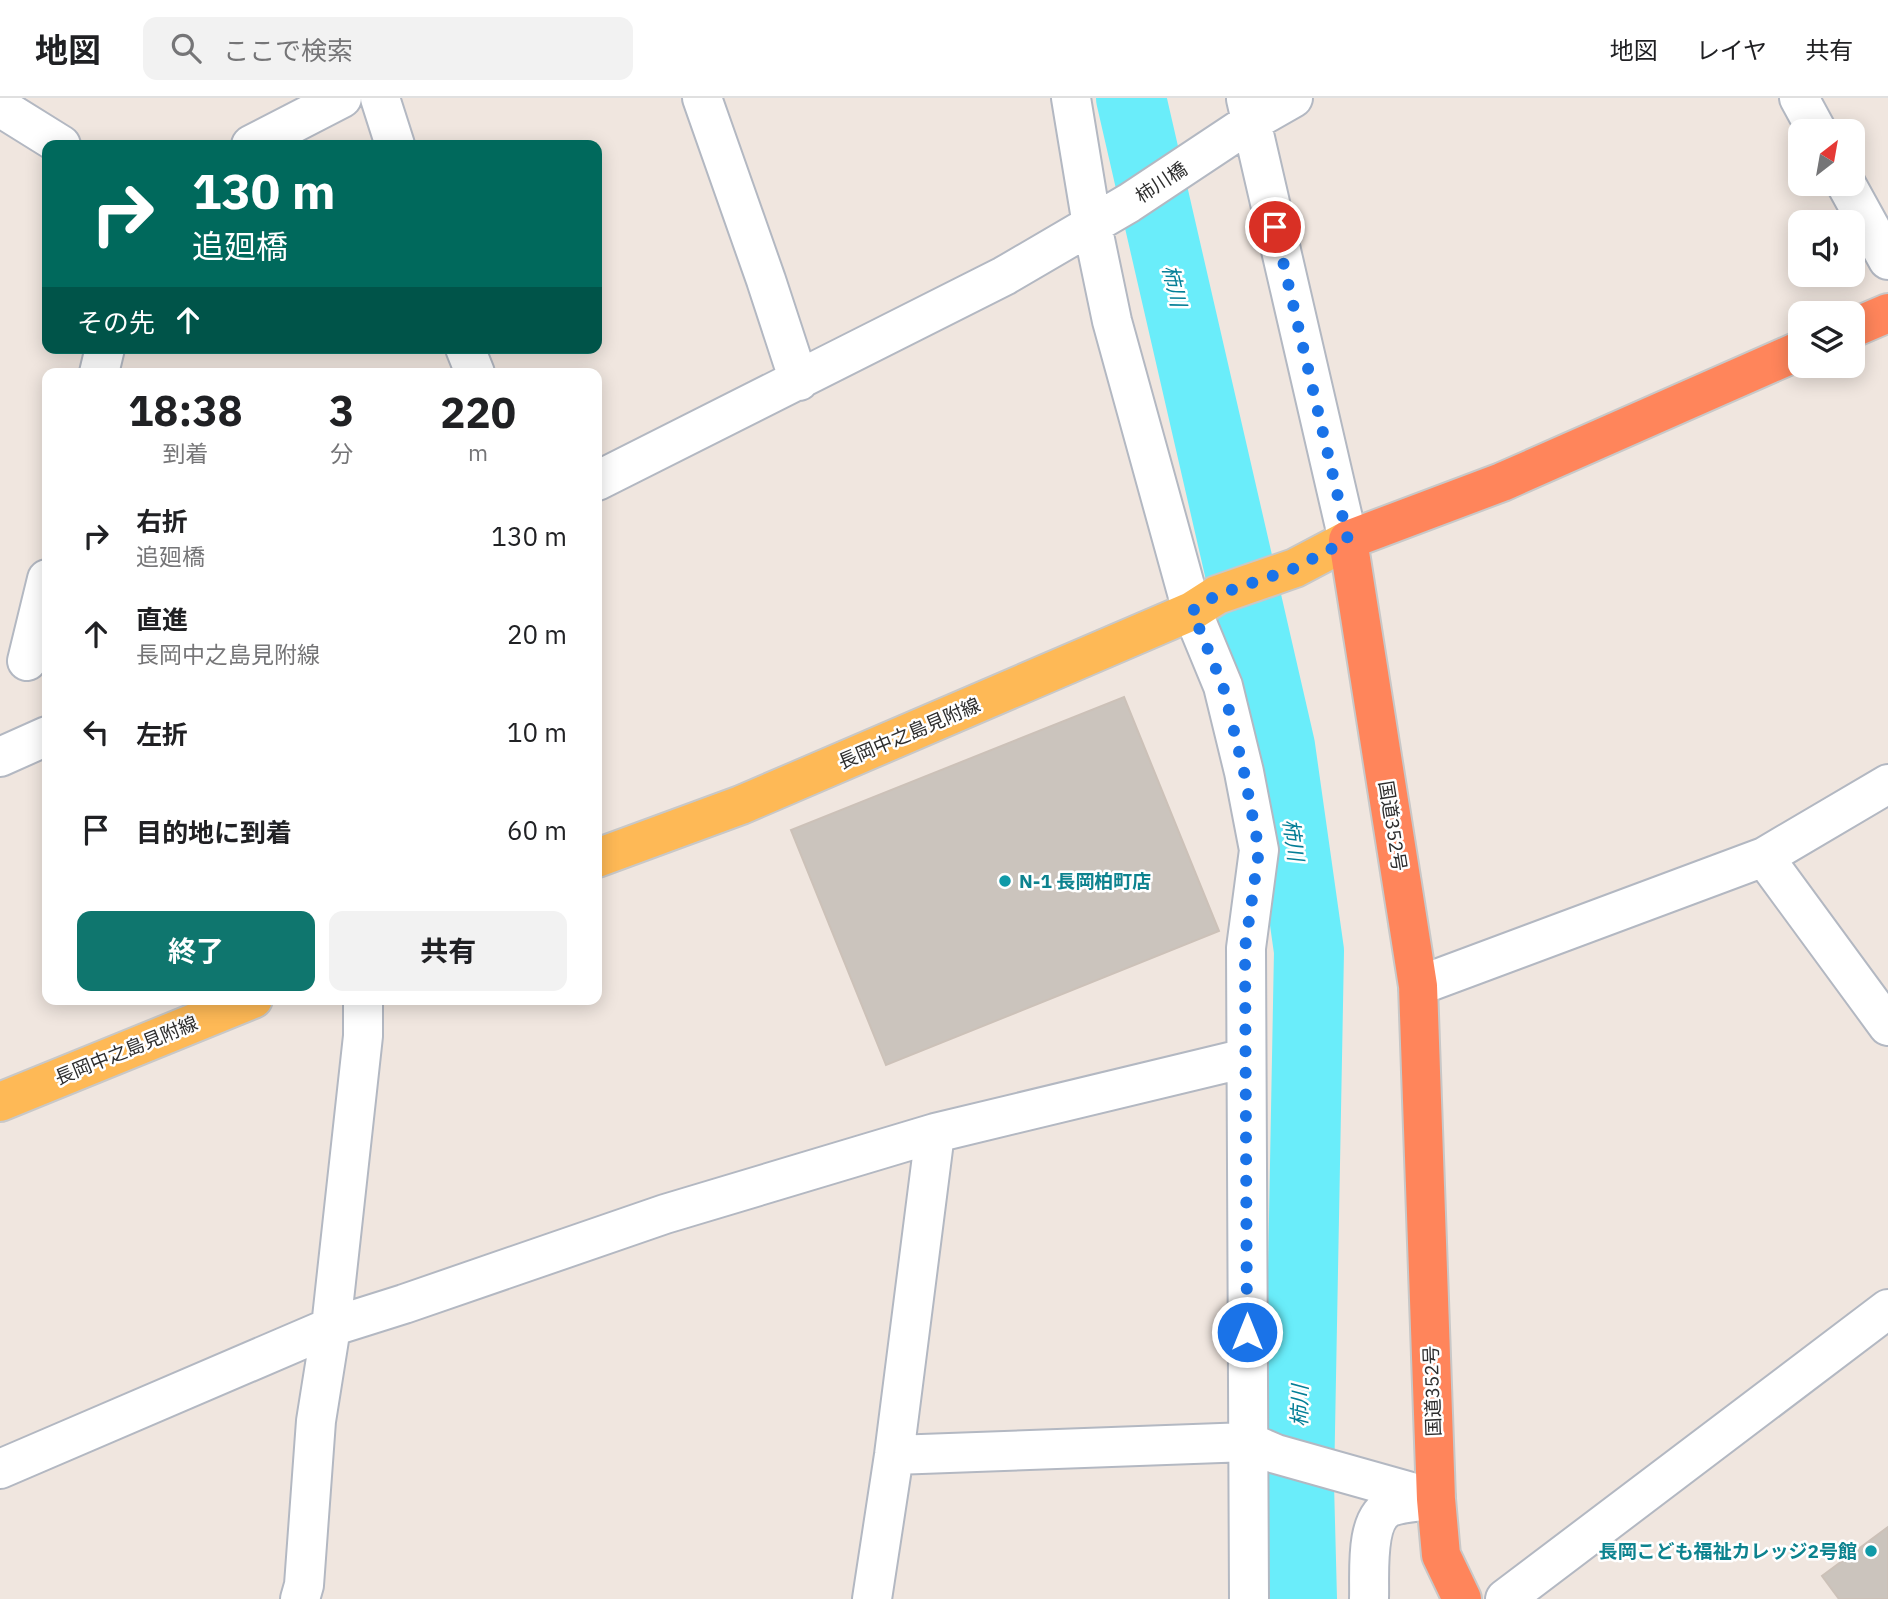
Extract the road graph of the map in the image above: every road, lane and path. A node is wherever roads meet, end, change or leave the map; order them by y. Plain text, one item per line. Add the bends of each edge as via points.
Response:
1 (342, 98) edge
2 (380, 98) edge
3 (702, 98) edge
4 (1071, 98) edge
5 (1293, 98) edge
6 (1799, 98) edge
7 (0, 107) edge
8 (1248, 110) edge
9 (1811, 119) edge
10 (53, 140) edge
11 (261, 140) edge
12 (393, 140) edge
13 (1853, 196) edge
14 (1092, 225) junction
15 (1888, 260) edge
16 (1888, 313) edge
17 (1865, 323) edge
18 (1788, 356) edge
19 (799, 381) junction
20 (602, 479) edge
21 (1348, 540) junction
22 (42, 597) edge
23 (1205, 603) junction
24 (25, 660) edge
25 (42, 738) edge
26 (0, 757) edge
27 (1888, 784) edge
28 (602, 856) edge
29 (1764, 857) junction
30 (1418, 986) junction
31 (238, 1005) edge
32 (363, 1005) edge
33 (1888, 1026) edge
34 (1246, 1058) junction
35 (0, 1102) edge
36 (935, 1133) junction
37 (1888, 1309) edge
38 (331, 1327) junction
39 (1262, 1448) junction
40 (894, 1455) junction
41 (0, 1469) edge
42 (1436, 1499) junction
43 (300, 1599) edge
44 (872, 1599) edge
45 (1249, 1599) edge
46 (1369, 1599) edge
47 (1462, 1599) edge
48 (1505, 1599) edge

1 - 11 street
2 - 12 street
3 - 19 street
4 - 14 street
5 - 8 street, 柿川橋
6 - 9 street
7 - 10 street
8 - 14 street, 柿川橋 via 1194,161
8 - 21 street
13 - 15 street
14 - 19 street, 柿川橋 via 1004,276
14 - 23 street via 1112,321
16 - 17 highway
18 - 21 highway via 1502,482
19 - 20 street, 柿川橋
21 - 23 main road, 長岡中之島見附線 via 1295,568
21 - 30 highway, 国道352号
22 - 24 street
23 - 28 main road, 長岡中之島見附線 via 741,805
23 - 34 street via 1259,850 1245,948
25 - 26 street
27 - 29 street
29 - 30 street
29 - 33 street
30 - 42 highway, 国道352号
31 - 35 main road, 長岡中之島見附線
32 - 38 street
34 - 36 street
34 - 39 street
36 - 38 street via 664,1214
36 - 40 street
37 - 48 street
38 - 41 street
38 - 43 street via 316,1421
39 - 40 street
39 - 42 street
39 - 45 street
40 - 44 street
42 - 46 street via 1390,1507 1375,1521
42 - 47 highway, 国道352号 via 1441,1555

